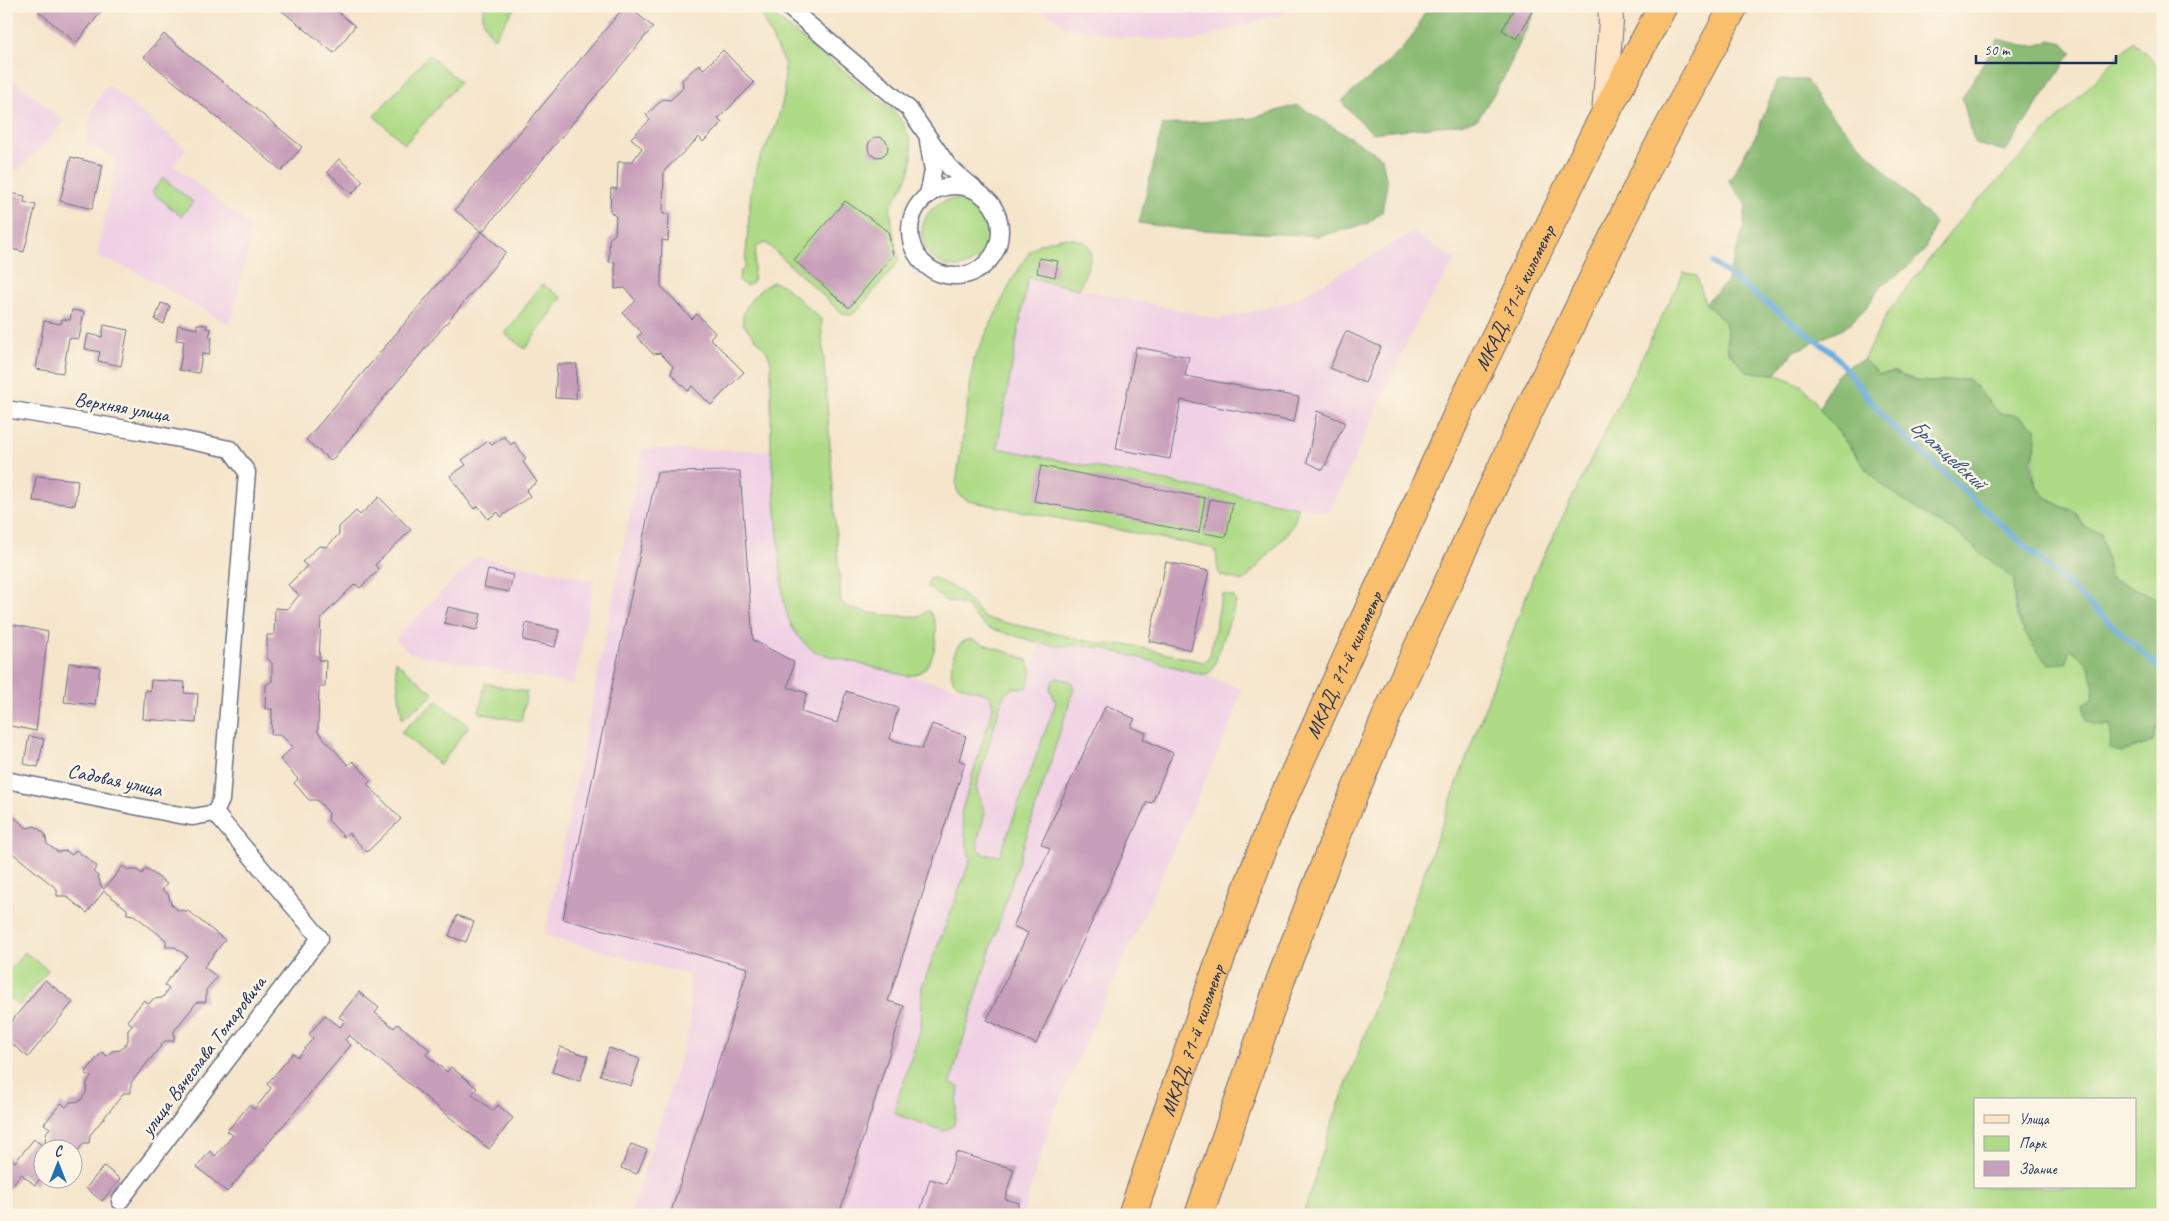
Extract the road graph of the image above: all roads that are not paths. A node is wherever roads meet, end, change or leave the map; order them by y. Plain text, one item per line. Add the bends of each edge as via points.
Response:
1 (787, 6) edge
2 (1610, 6) edge
3 (1662, 6) edge
4 (1734, 6) edge
5 (1600, 124) junction
6 (927, 133) junction
7 (977, 191) junction
8 (928, 195) junction
9 (6, 409) edge
10 (6, 780) edge
11 (215, 814) junction
12 (120, 1201) dead end
13 (1132, 1215) edge
14 (1199, 1215) edge

1 - 6 street via 909,109
2 - 5 street
3 - 5 highway, МКАД, 71-й километр
4 - 14 highway via 1652,160 1517,435 1386,717 1280,980
5 - 13 highway, МКАД, 71-й километр via 1460,409 1276,814 1221,957
6 - 7 street via 949,167
6 - 8 street via 933,171
7 - 8 street via 959,186 942,187
7 - 8 street via 991,202 999,217 1001,235 996,252 984,266 967,275 936,273 917,255 910,229 914,211
9 - 11 street, Верхняя улица via 230,449 247,472 221,800
10 - 11 street, Садовая улица via 174,814 194,817
11 - 12 street, улица Вячеслава Томаровича via 320,938

